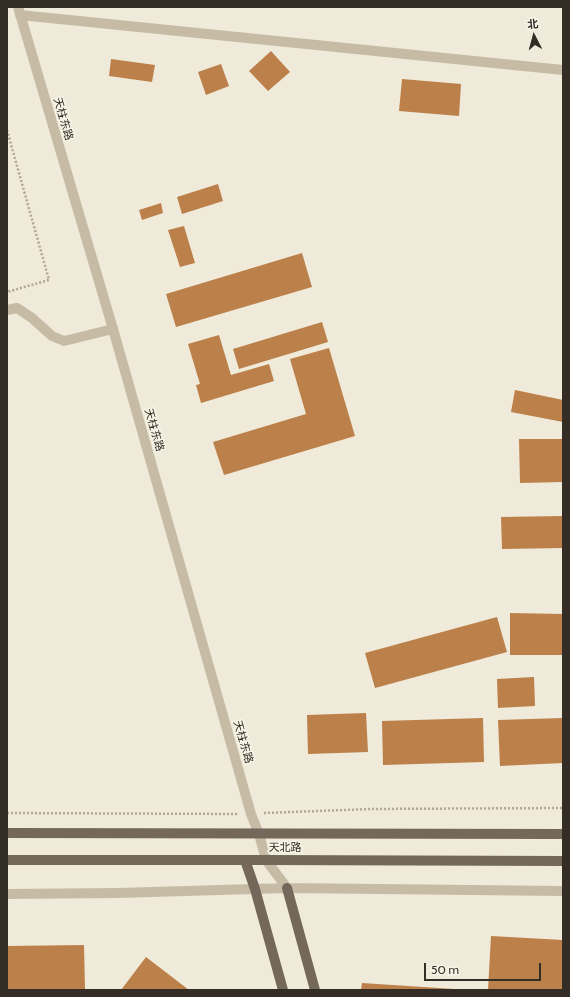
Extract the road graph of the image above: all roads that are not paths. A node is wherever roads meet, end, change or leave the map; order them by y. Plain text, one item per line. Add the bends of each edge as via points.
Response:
1 (19, 11) edge
2 (563, 70) edge
3 (7, 310) edge
4 (113, 329) junction
5 (7, 833) edge
6 (259, 834) junction
7 (563, 834) edge
8 (7, 860) edge
9 (245, 860) junction
10 (266, 860) junction
11 (563, 861) edge
12 (287, 888) junction
13 (255, 889) junction
14 (563, 891) edge
15 (7, 894) edge
16 (282, 990) edge
17 (315, 990) edge

1 - 2 street
1 - 4 street, 天柱东路
3 - 4 street via 17,308 52,336 64,341
4 - 6 street, 天柱东路 via 251,814
5 - 6 main road, 天北路
6 - 7 main road, 天北路
6 - 10 street, 天柱东路
8 - 9 main road, 天北路
9 - 10 main road, 天北路
9 - 13 main road
10 - 11 main road, 天北路
10 - 12 street
12 - 13 street
12 - 14 street
12 - 17 main road
13 - 15 street
13 - 16 main road

